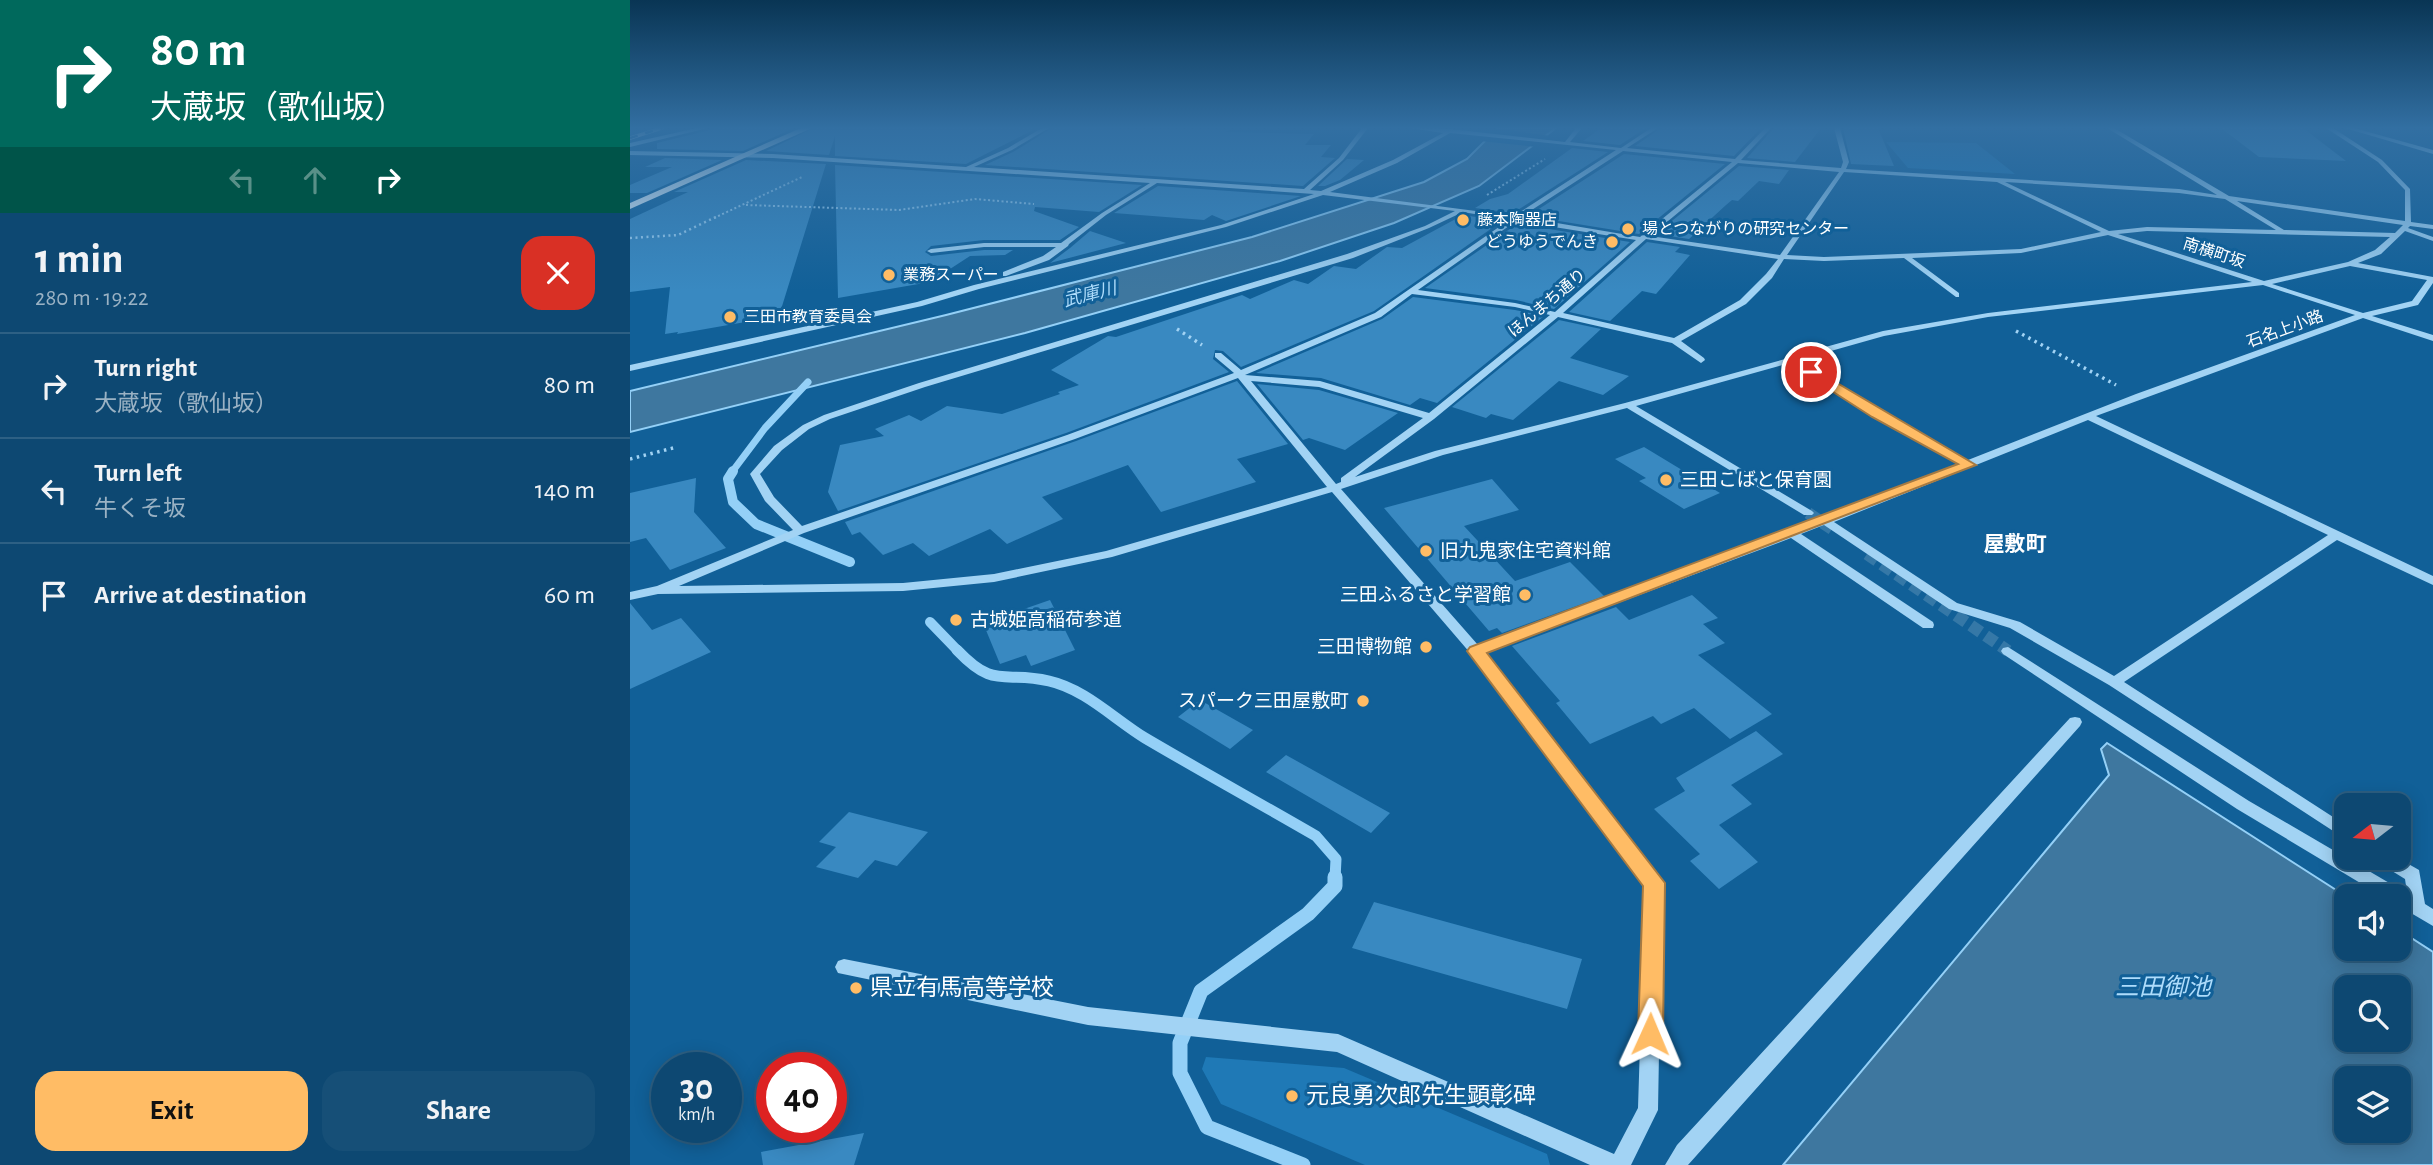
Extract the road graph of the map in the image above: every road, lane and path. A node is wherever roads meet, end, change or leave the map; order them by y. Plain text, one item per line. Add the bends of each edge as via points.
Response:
1 (685, 182) edge
2 (792, 182) edge
3 (1145, 182) edge
4 (1315, 182) edge
5 (1353, 182) edge
6 (1508, 182) edge
7 (1571, 182) edge
8 (1711, 182) edge
9 (1834, 182) edge
10 (2000, 182) edge
11 (2045, 182) edge
12 (2205, 182) edge
13 (2402, 182) edge
14 (1154, 183) junction
15 (1305, 191) junction
16 (1325, 194) junction
17 (2232, 198) junction
18 (1034, 204) dead end
19 (746, 205) junction
20 (630, 206) edge
21 (1459, 210) junction
22 (1514, 219) junction
23 (2433, 227) edge
24 (2403, 229) junction
25 (2281, 230) junction
26 (2108, 233) junction
27 (630, 238) edge
28 (1643, 238) junction
29 (2433, 239) edge
30 (1066, 245) junction
31 (931, 251) dead end
32 (1782, 257) junction
33 (1907, 257) junction
34 (2350, 264) junction
35 (2433, 279) edge
36 (2264, 283) junction
37 (984, 285) junction
38 (1412, 292) junction
39 (1956, 295) dead end
40 (1154, 314) junction
41 (1557, 314) junction
42 (2363, 315) junction
43 (2433, 338) edge
44 (2032, 340) dead end
45 (1675, 341) junction
46 (1218, 355) joint
47 (1789, 358) junction
48 (1701, 360) dead end
49 (630, 368) edge
50 (1241, 376) junction
51 (2103, 378) dead end
52 (1628, 405) junction
53 (1431, 416) junction
54 (2088, 416) junction
55 (677, 447) dead end
56 (630, 459) edge
57 (1969, 465) junction
58 (1334, 488) junction
59 (1808, 513) tunnel mouth
60 (1825, 521) junction
61 (797, 532) junction
62 (1792, 533) junction
63 (2337, 534) junction
64 (2433, 581) edge
65 (657, 590) junction
66 (630, 596) edge
67 (1928, 625) dead end
68 (2008, 650) tunnel mouth
69 (1476, 651) junction
70 (2114, 682) junction
71 (2075, 722) dead end
72 (2334, 826) edge
73 (2405, 870) edge
74 (2376, 884) edge
75 (2411, 905) edge
76 (2417, 908) junction
77 (2433, 918) edge
78 (844, 967) dead end
79 (1614, 1165) edge
80 (1620, 1165) edge
81 (1676, 1165) edge

1 - 20 main road
2 - 19 path
3 - 14 street
4 - 15 street
5 - 16 street
6 - 21 path
7 - 22 street
8 - 28 street, ほんまち通り
9 - 32 street
10 - 26 street, 南横町坂
11 - 17 street
12 - 17 street
13 - 24 street via 2408,190
14 - 15 street
14 - 30 street
15 - 16 street
16 - 21 street
16 - 37 street via 1171,242
17 - 24 street
17 - 25 street
18 - 19 path via 975,199 899,210
19 - 27 path via 678,235
21 - 22 street
21 - 40 street via 1350,256
22 - 28 street
22 - 38 street
23 - 24 street
24 - 25 street
24 - 29 street
24 - 34 street via 2378,252
25 - 26 street
26 - 33 street via 2021,251
26 - 36 street, 南横町坂
28 - 32 street
28 - 41 street, ほんまち通り
30 - 31 street via 984,245
30 - 37 street
32 - 33 street
32 - 45 street via 1743,302
33 - 39 street
34 - 35 street
34 - 36 street
35 - 42 street, 石名上小路 via 2415,303
36 - 42 street, 南横町坂
36 - 47 street via 1988,315 1883,334
37 - 49 street via 923,303
38 - 41 street
38 - 50 street via 1378,315
40 - 46 path
40 - 61 street via 922,385 806,427 778,448 755,474
41 - 45 street
41 - 53 street, ほんまち通り
42 - 43 street, 南横町坂
42 - 54 street, 石名上小路
44 - 51 path
45 - 48 street
46 - 50 street
47 - 52 street
47 - 57 street
50 - 53 street via 1320,384
50 - 58 street
50 - 61 street
52 - 58 street via 1439,453
52 - 59 street
53 - 58 street, ほんまち通り
54 - 57 street, 石名上小路
54 - 63 street
55 - 56 path
57 - 60 street, 石名上小路
58 - 65 street via 1108,554 994,578 903,587
58 - 69 street
60 - 62 street, 石名上小路
60 - 70 street via 1953,606 2015,625
61 - 65 street
62 - 67 street
62 - 69 street, 石名上小路
63 - 64 street
63 - 70 street
65 - 66 street
68 - 74 street via 2244,805
69 - 80 street via 1654,883 1648,1110
70 - 72 street
71 - 81 street
73 - 76 street via 2413,875
75 - 76 street
76 - 77 street
78 - 79 street via 1088,1016 1338,1043

